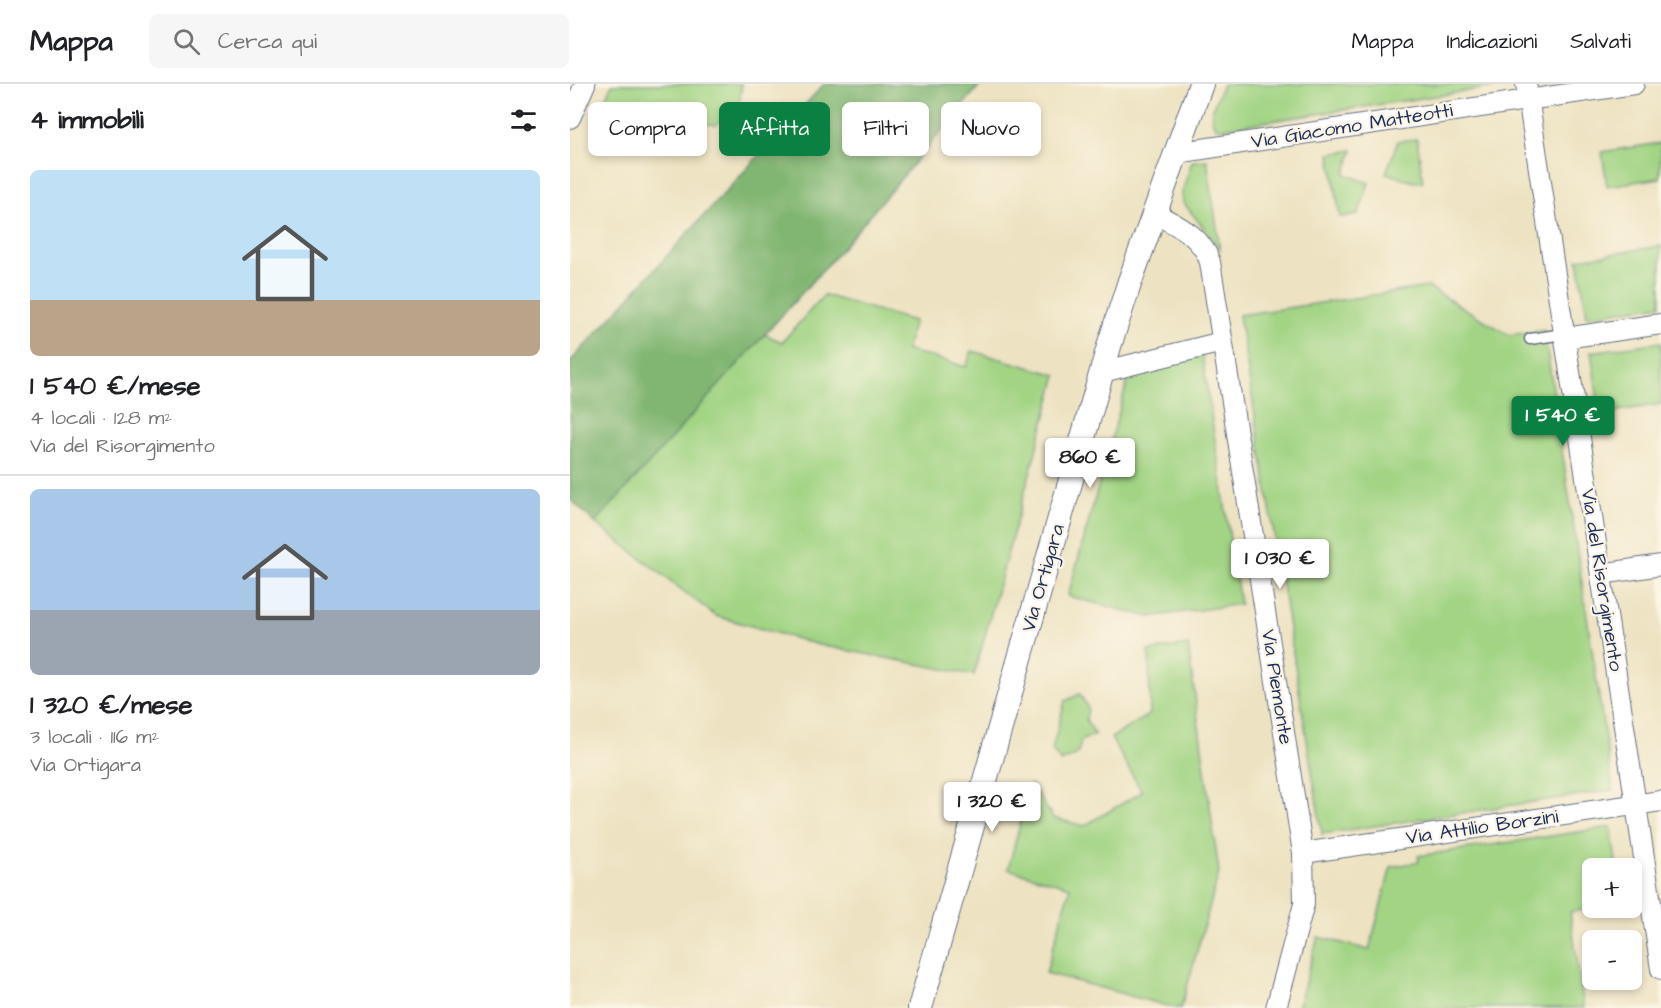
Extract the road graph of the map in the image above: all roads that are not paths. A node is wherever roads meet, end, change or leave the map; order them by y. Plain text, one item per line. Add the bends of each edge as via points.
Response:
1 (585, 84) edge
2 (1201, 84) edge
3 (1634, 84) edge
4 (1527, 92) edge
5 (570, 118) edge
6 (1176, 153) junction
7 (1154, 213) junction
8 (1661, 324) edge
9 (1564, 336) junction
10 (1530, 339) dead end
11 (1222, 342) junction
12 (1102, 372) junction
13 (1661, 565) edge
14 (1601, 574) junction
15 (1661, 801) edge
16 (1636, 805) junction
17 (1303, 854) junction
18 (1661, 969) edge
19 (920, 1008) edge
20 (1276, 1008) edge

1 - 5 street
2 - 6 street, Via Ortigara
3 - 4 street, Via Giacomo Matteotti
4 - 6 street, Via Giacomo Matteotti
4 - 9 street, Via del Risorgimento
6 - 7 street, Via Ortigara
7 - 11 street, Via Piemonte via 1190,232 1206,251
7 - 12 street, Via Ortigara
8 - 9 street
9 - 10 lane
9 - 14 street, Via del Risorgimento
11 - 12 street
11 - 17 street, Via Piemonte
12 - 19 street, Via Ortigara
13 - 14 street
14 - 16 street, Via del Risorgimento
15 - 16 street, Via Attilio Borzini
16 - 17 street, Via Attilio Borzini
16 - 18 street, Via del Risorgimento
17 - 20 street, Via Piemonte via 1304,904

